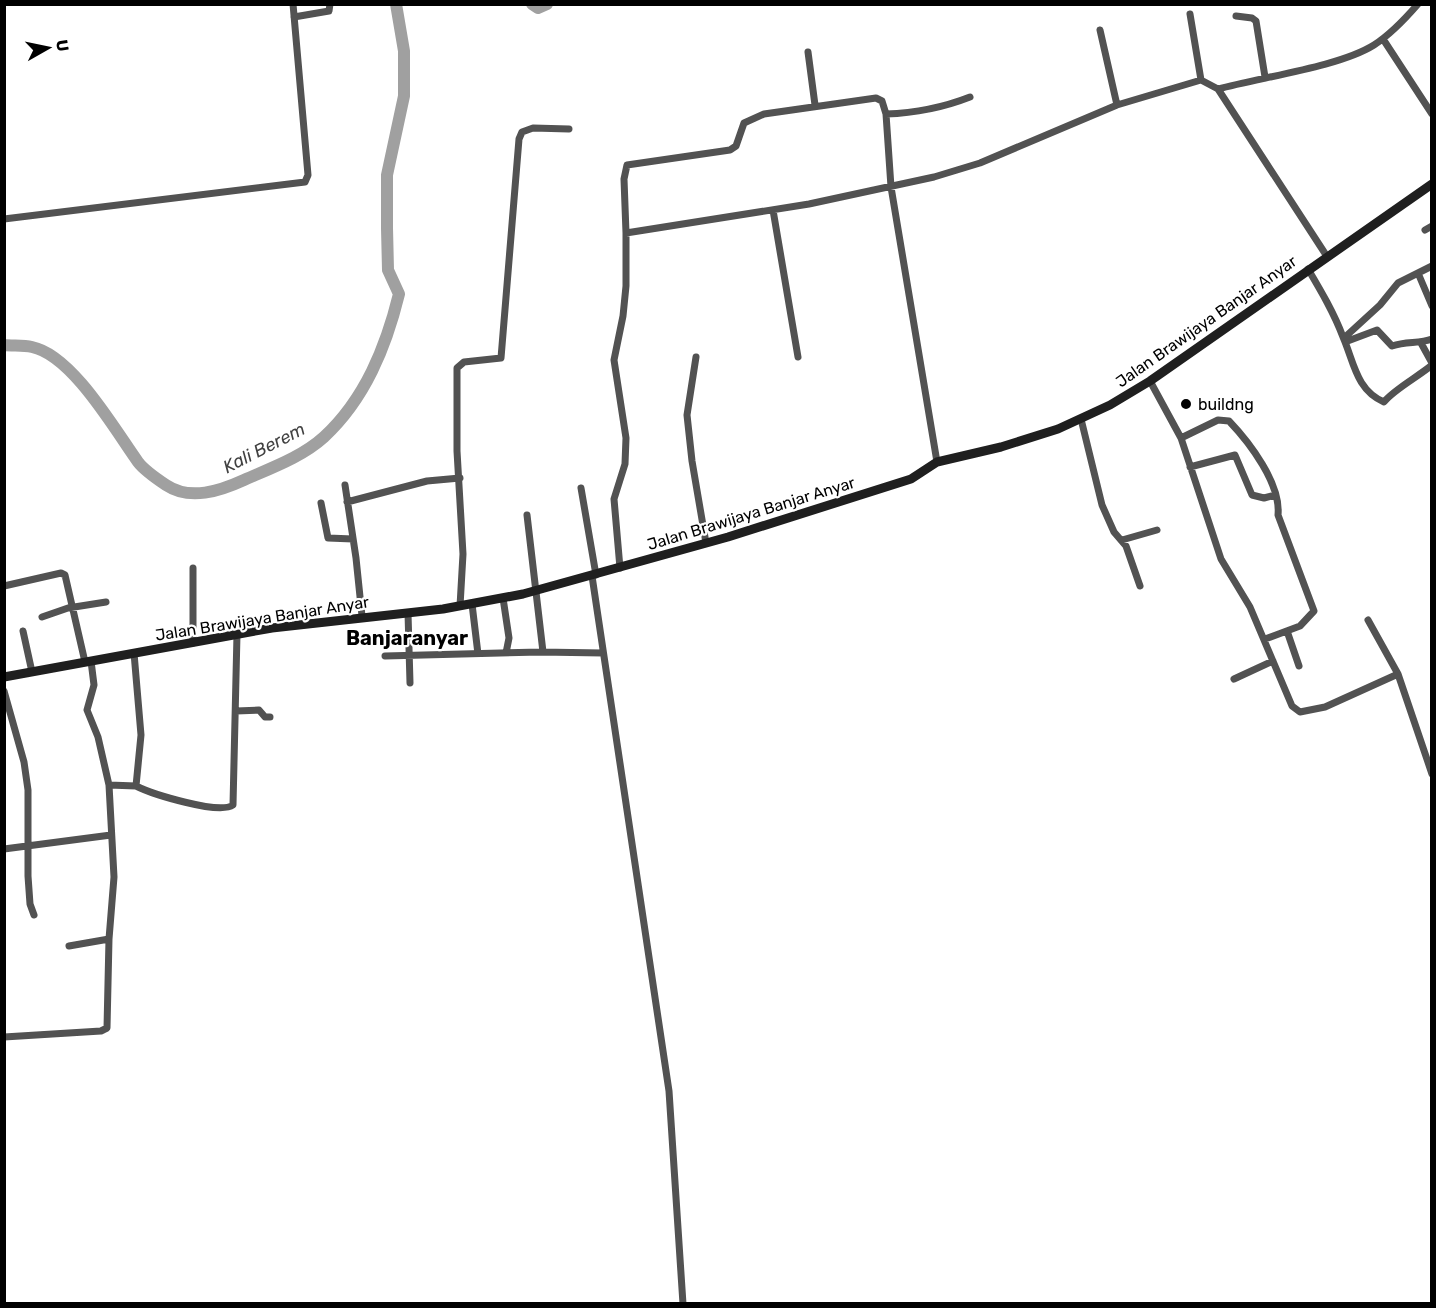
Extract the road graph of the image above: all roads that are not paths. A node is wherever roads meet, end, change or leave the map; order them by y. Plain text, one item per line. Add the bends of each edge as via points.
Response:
1 (293, 4) edge
2 (330, 4) edge
3 (1418, 4) edge
4 (1190, 14) dead end
5 (1236, 16) dead end
6 (294, 17) junction
7 (1100, 30) dead end
8 (1383, 39) junction
9 (808, 52) dead end
10 (1265, 77) junction
11 (1201, 80) junction
12 (1218, 89) junction
13 (970, 97) dead end
14 (815, 105) junction
15 (1117, 105) junction
16 (886, 114) junction
17 (1431, 114) edge
18 (569, 129) dead end
19 (1431, 184) edge
20 (891, 187) junction
21 (773, 210) junction
22 (4, 219) edge
23 (626, 233) junction
24 (1326, 255) junction
25 (1431, 266) edge
26 (1308, 269) junction
27 (1418, 273) junction
28 (1431, 306) edge
29 (1431, 339) edge
30 (1345, 340) junction
31 (1421, 343) junction
32 (696, 357) dead end
33 (798, 357) dead end
34 (1431, 364) edge
35 (1150, 381) junction
36 (1081, 419) junction
37 (1181, 438) junction
38 (937, 462) junction
39 (1190, 467) junction
40 (460, 478) junction
41 (345, 485) dead end
42 (581, 488) dead end
43 (1275, 495) junction
44 (347, 502) junction
45 (321, 503) dead end
46 (526, 516) dead end
47 (1157, 530) dead end
48 (353, 539) junction
49 (1122, 540) junction
50 (706, 543) junction
51 (193, 568) dead end
52 (620, 568) junction
53 (594, 575) junction
54 (4, 585) edge
55 (1140, 586) dead end
56 (534, 591) junction
57 (503, 598) junction
58 (106, 602) dead end
59 (472, 604) junction
60 (460, 606) junction
61 (74, 609) junction
62 (408, 613) junction
63 (42, 616) dead end
64 (362, 616) junction
65 (1368, 620) dead end
66 (23, 631) dead end
67 (1287, 631) junction
68 (237, 634) junction
69 (1264, 639) junction
70 (193, 643) junction
71 (543, 652) junction
72 (134, 653) junction
73 (506, 653) junction
74 (603, 653) junction
75 (478, 654) junction
76 (411, 655) junction
77 (385, 656) dead end
78 (88, 661) junction
79 (1273, 661) junction
80 (1299, 666) dead end
81 (32, 672) junction
82 (1398, 674) junction
83 (4, 677) edge
84 (1234, 679) dead end
85 (410, 683) dead end
86 (4, 691) edge
87 (236, 711) junction
88 (270, 717) dead end
89 (1431, 774) edge
90 (109, 785) junction
91 (136, 786) junction
92 (111, 836) junction
93 (29, 846) junction
94 (4, 849) edge
95 (34, 915) dead end
96 (109, 939) junction
97 (69, 946) dead end
98 (5, 1036) edge
99 (683, 1304) edge

1 - 6 street
2 - 6 street via 329,11
3 - 8 street
4 - 11 street
5 - 10 street via 1256,21
6 - 22 street via 308,175 305,182
7 - 15 street
8 - 10 street via 1351,56
8 - 17 street
9 - 14 street
10 - 12 street
11 - 12 street
11 - 15 street
12 - 24 street
13 - 16 street via 940,108
14 - 16 street via 876,98 882,101
14 - 23 street via 750,119 730,150 627,165
15 - 20 street via 980,163
16 - 20 street
18 - 40 street via 533,128 520,135 501,358 465,363 457,368
19 - 24 street, Jalan Brawijaya Banjar Anyar
20 - 21 street
20 - 38 street
21 - 23 street
21 - 33 street
23 - 52 street via 626,286 614,360 626,438 625,464 614,499
24 - 26 street, Jalan Brawijaya Banjar Anyar
25 - 27 street
26 - 30 street
26 - 35 street, Jalan Brawijaya Banjar Anyar
27 - 28 street
27 - 30 street via 1393,287
29 - 31 street
30 - 31 street via 1379,330 1392,346 1409,340
30 - 34 street via 1363,386 1384,402
31 - 34 street
32 - 50 street via 687,414
35 - 36 street, Jalan Brawijaya Banjar Anyar
35 - 37 street
36 - 38 street, Jalan Brawijaya Banjar Anyar via 1001,447
36 - 49 street via 1102,505
37 - 39 street
37 - 43 street via 1218,420 1229,421 1257,455
38 - 50 street, Jalan Brawijaya Banjar Anyar via 910,479
39 - 43 street via 1235,455 1252,495
39 - 69 street via 1221,559
40 - 44 street via 427,481
40 - 60 street
41 - 44 street
42 - 53 street
43 - 67 street via 1296,567 1314,605 1313,615
44 - 48 street
45 - 48 street via 328,538
46 - 56 street
47 - 49 street
48 - 64 street
49 - 55 street
50 - 52 street, Jalan Brawijaya Banjar Anyar
51 - 70 street
52 - 53 street, Jalan Brawijaya Banjar Anyar
53 - 56 street, Jalan Brawijaya Banjar Anyar
53 - 74 street
54 - 61 street via 63,574
56 - 57 street, Jalan Brawijaya Banjar Anyar
56 - 71 street
57 - 59 street, Jalan Brawijaya Banjar Anyar
57 - 73 street via 509,638
58 - 61 street
59 - 60 street, Jalan Brawijaya Banjar Anyar
59 - 75 street
60 - 62 street, Jalan Brawijaya Banjar Anyar
61 - 63 street
61 - 78 street
62 - 64 street, Jalan Brawijaya Banjar Anyar
62 - 76 street
64 - 68 street, Jalan Brawijaya Banjar Anyar
65 - 82 street
66 - 81 street
67 - 69 street
67 - 80 street
68 - 70 street, Jalan Brawijaya Banjar Anyar
68 - 87 street
69 - 79 street
70 - 72 street, Jalan Brawijaya Banjar Anyar
71 - 73 street
71 - 74 street
72 - 78 street, Jalan Brawijaya Banjar Anyar
72 - 91 street via 141,735
73 - 75 street
74 - 99 street via 669,1091
75 - 76 street
76 - 77 street
76 - 85 street
78 - 81 street, Jalan Brawijaya Banjar Anyar
78 - 90 street via 94,686 87,710
79 - 82 street via 1292,706 1300,712 1325,707
79 - 84 street
81 - 83 street, Jalan Brawijaya Banjar Anyar
82 - 89 street
86 - 93 street via 24,762
87 - 88 street via 260,710
87 - 91 street via 234,801 230,808 178,800
90 - 91 street
90 - 92 street
92 - 93 street
92 - 96 street via 114,877
93 - 94 street
93 - 95 street via 29,901
96 - 97 street
96 - 98 street via 107,1028

